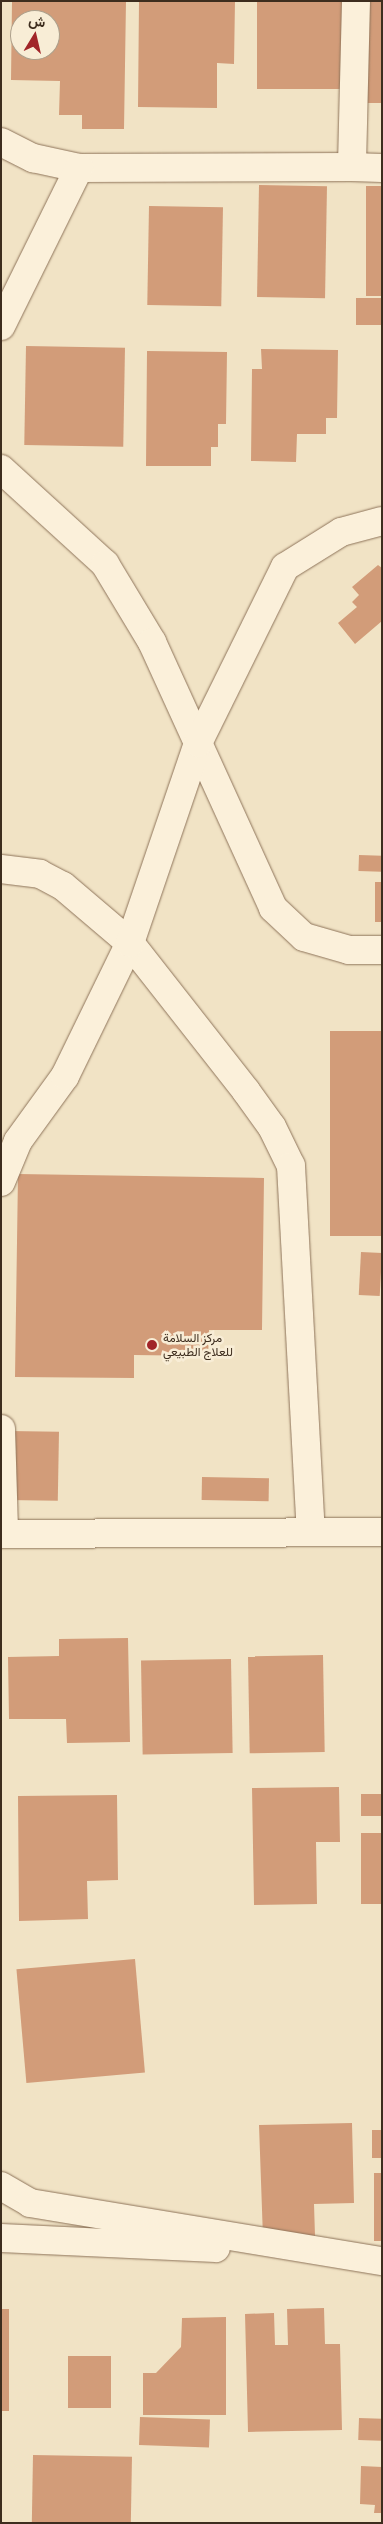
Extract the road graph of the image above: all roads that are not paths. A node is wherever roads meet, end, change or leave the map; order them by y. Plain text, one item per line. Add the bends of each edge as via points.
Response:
1 (356, 1) edge
2 (1, 142) edge
3 (352, 167) junction
4 (79, 168) junction
5 (382, 168) edge
6 (1, 326) edge
7 (1, 469) edge
8 (382, 521) edge
9 (198, 743) junction
10 (1, 869) edge
11 (130, 943) junction
12 (382, 950) edge
13 (1, 1182) edge
14 (1, 1429) edge
15 (311, 1531) junction
16 (382, 1532) edge
17 (3, 1533) edge
18 (1, 2186) edge
19 (1, 2238) edge
20 (373, 2256) edge

1 - 3 street
2 - 4 street via 33,158
3 - 4 street
3 - 5 street
4 - 6 street
7 - 9 street via 105,564 152,642
8 - 9 street via 341,532 285,567
9 - 11 street
9 - 12 street via 273,908 304,937 349,950
10 - 11 street via 40,874 63,886
11 - 13 street via 65,1076 18,1141
11 - 15 street via 272,1126 291,1166
14 - 17 street
15 - 16 street
15 - 17 street
18 - 20 street via 30,2203
19 - 20 street

